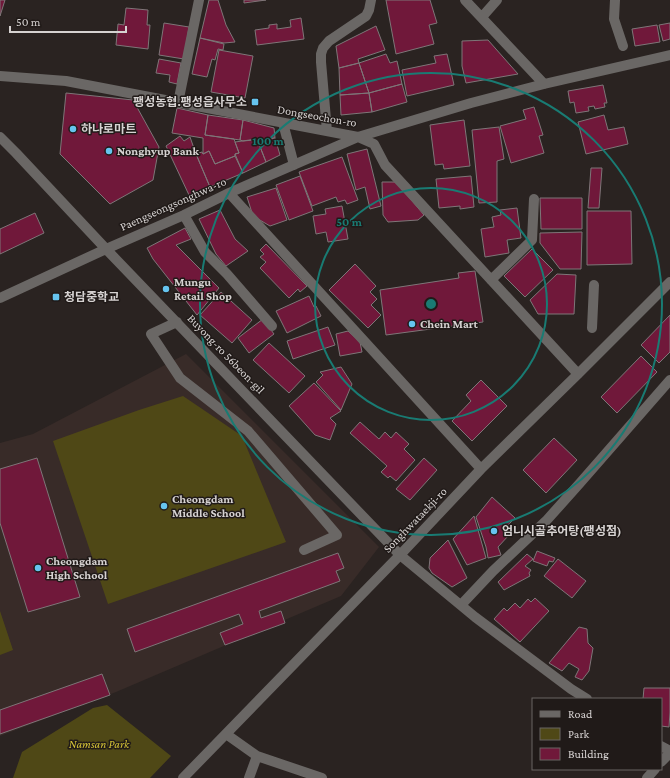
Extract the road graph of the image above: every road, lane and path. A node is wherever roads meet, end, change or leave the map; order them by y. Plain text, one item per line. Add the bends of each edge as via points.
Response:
1 (199, 0) edge
2 (371, 0) edge
3 (465, 0) edge
4 (497, 0) edge
5 (615, 0) edge
6 (482, 17) junction
7 (623, 46) dead end
8 (670, 55) edge
9 (0, 76) edge
10 (544, 84) junction
11 (178, 103) junction
12 (283, 123) junction
13 (327, 132) junction
14 (0, 137) edge
15 (358, 137) junction
16 (294, 165) junction
17 (229, 193) junction
18 (534, 199) dead end
19 (184, 215) junction
20 (106, 249) junction
21 (491, 280) junction
22 (670, 282) edge
23 (594, 285) dead end
24 (0, 298) edge
25 (177, 322) junction
26 (272, 326) dead end
27 (592, 328) dead end
28 (578, 374) junction
29 (670, 380) edge
30 (482, 469) junction
31 (304, 550) dead end
32 (400, 555) junction
33 (461, 605) junction
34 (585, 698) edge
35 (226, 734) junction
36 (670, 752) edge
37 (257, 756) junction
38 (662, 761) edge
39 (654, 770) edge
40 (183, 778) edge
41 (249, 778) edge
42 (322, 778) edge
43 (647, 778) edge

1 - 11 street
2 - 13 street via 366,16 329,41 321,54
3 - 6 street
4 - 6 street
5 - 7 street via 614,19
6 - 10 street
8 - 10 street, Dongseochon-ro
9 - 11 street, Dongseochon-ro via 66,81
10 - 15 street, Dongseochon-ro
11 - 12 street, Dongseochon-ro
12 - 13 street, Dongseochon-ro
12 - 16 street
13 - 15 street, Dongseochon-ro
14 - 20 street, Buyong-ro 56beon-gil
15 - 16 street, Paengseongsonghwa-ro
15 - 21 street via 374,144 385,165
16 - 17 street, Paengseongsonghwa-ro
17 - 19 street, Paengseongsonghwa-ro
17 - 30 street
18 - 21 street via 532,240
19 - 20 street, Paengseongsonghwa-ro
19 - 26 street via 205,252
20 - 24 street, Paengseongsonghwa-ro
20 - 25 street, Buyong-ro 56beon-gil
21 - 28 street
22 - 28 street, Songhwataekji-ro
23 - 27 street
25 - 31 street via 151,334 180,378 248,431 337,535
25 - 32 street, Buyong-ro 56beon-gil
28 - 30 street, Songhwataekji-ro
29 - 33 street via 546,521 493,570
30 - 32 street, Songhwataekji-ro
32 - 33 street, Buyong-ro 56beon-gil
32 - 35 street, Songhwataekji-ro
33 - 34 street, Buyong-ro 56beon-gil
35 - 37 street
35 - 40 street, Songhwataekji-ro
36 - 38 street
37 - 41 street
37 - 42 street
39 - 43 street

